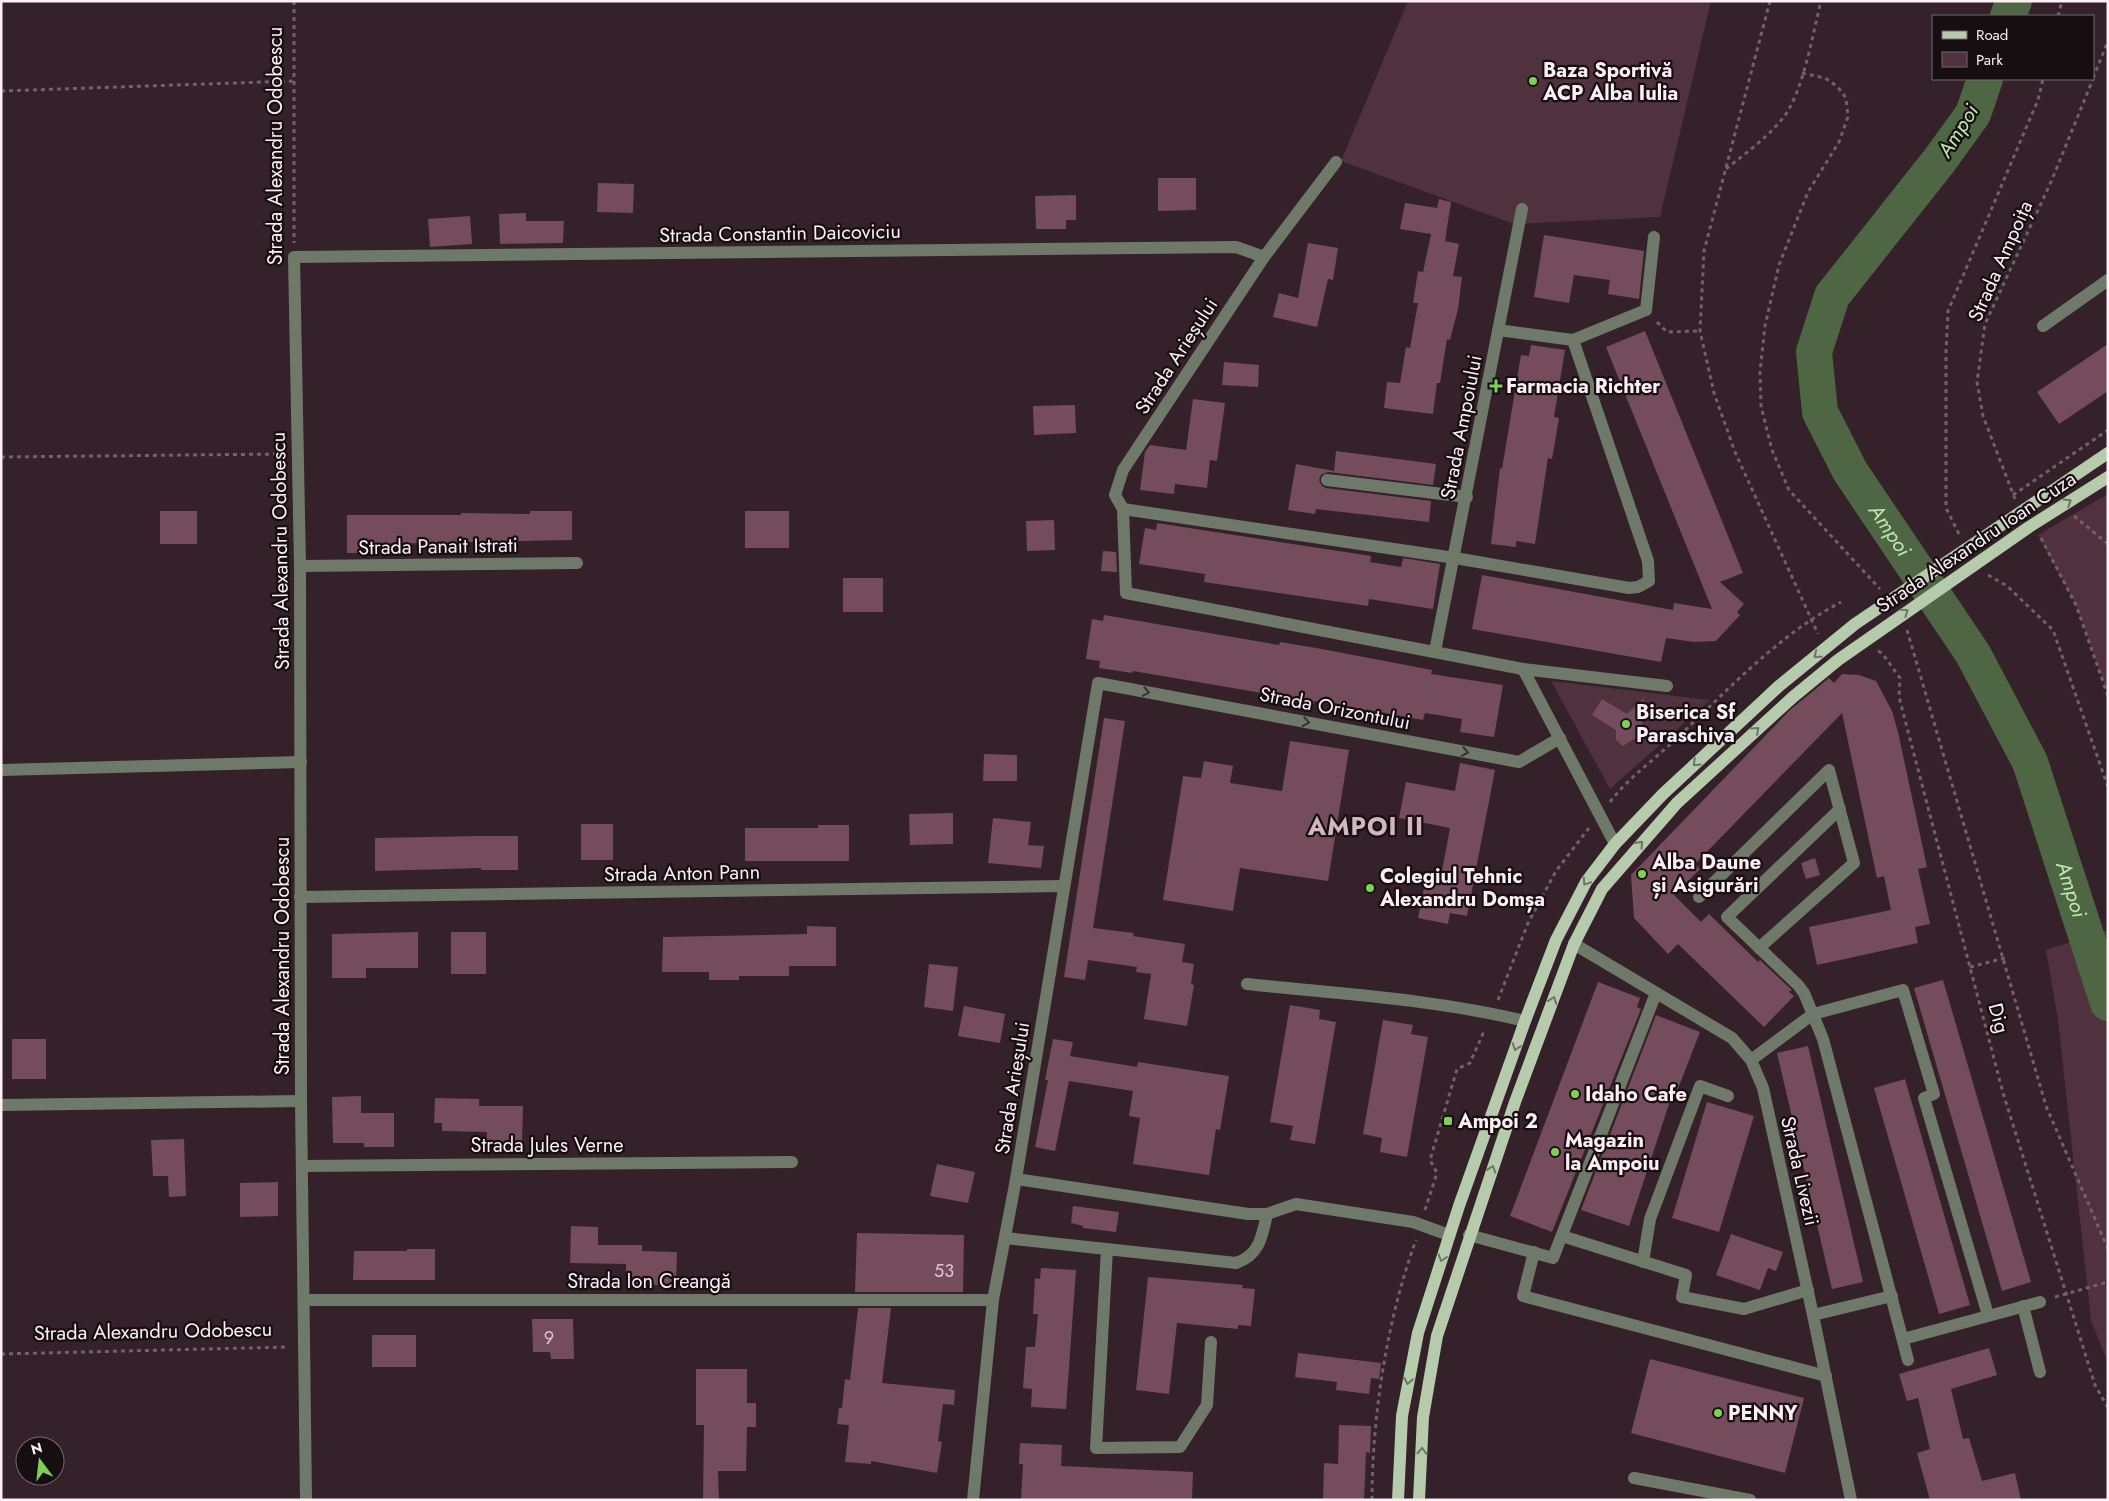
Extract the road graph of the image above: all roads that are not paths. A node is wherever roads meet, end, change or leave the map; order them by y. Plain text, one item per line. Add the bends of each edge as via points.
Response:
1 (1336, 162) dead end
2 (1522, 209) dead end
3 (1654, 238) dead end
4 (294, 257) joint
5 (1264, 257) junction
6 (2108, 280) edge
7 (2043, 326) dead end
8 (1498, 330) junction
9 (1573, 340) junction
10 (2108, 453) edge
11 (2108, 477) edge
12 (1327, 480) dead end
13 (1467, 497) junction
14 (1123, 509) junction
15 (1455, 558) junction
16 (577, 563) dead end
17 (300, 566) junction
18 (1435, 651) junction
19 (1523, 669) junction
20 (1098, 683) joint
21 (1667, 686) dead end
22 (1560, 738) junction
23 (301, 762) junction
24 (1, 770) edge
25 (1840, 809) junction
26 (1615, 844) junction
27 (1064, 886) junction
28 (300, 897) junction
29 (1699, 898) dead end
30 (1574, 944) junction
31 (1759, 948) junction
32 (1247, 984) dead end
33 (1656, 993) junction
34 (1814, 1014) junction
35 (1525, 1021) junction
36 (1752, 1060) junction
37 (1728, 1096) dead end
38 (301, 1101) junction
39 (1, 1105) edge
40 (792, 1162) dead end
41 (303, 1166) junction
42 (1016, 1179) junction
43 (1267, 1214) junction
44 (1449, 1235) junction
45 (1469, 1235) junction
46 (1562, 1236) junction
47 (1005, 1238) junction
48 (1107, 1250) junction
49 (1534, 1252) junction
50 (1643, 1262) junction
51 (1808, 1290) junction
52 (1892, 1296) junction
53 (305, 1300) junction
54 (993, 1300) junction
55 (2040, 1302) dead end
56 (2023, 1306) junction
57 (1813, 1315) junction
58 (1988, 1315) junction
59 (1903, 1339) junction
60 (1211, 1342) dead end
61 (1908, 1360) dead end
62 (2040, 1372) dead end
63 (1826, 1376) junction
64 (1634, 1478) dead end
65 (306, 1500) edge
66 (973, 1500) edge
67 (1398, 1500) edge
68 (1419, 1500) edge
69 (1750, 1500) edge
70 (1851, 1500) edge

1 - 5 street, Strada Arieșului
2 - 8 street, Strada Ampoiului
3 - 9 street via 1646,310
4 - 5 street, Strada Constantin Daicoviciu via 1236,247
4 - 17 street, Strada Alexandru Odobescu
5 - 14 street, Strada Arieșului via 1124,470 1115,496
6 - 7 street
8 - 9 street
8 - 13 street, Strada Ampoiului
9 - 15 street via 1648,561 1649,581 1638,588 1629,588
10 -> 26 main road, Strada Alexandru Ioan Cuza via 1855,624 1779,686 1663,794
30 -> 11 main road, Strada Alexandru Ioan Cuza via 1602,889 1677,803 1793,697
12 - 13 street
13 - 15 street, Strada Ampoiului
14 - 15 street
14 - 18 street, Strada Arieșului via 1126,593
15 - 18 street, Strada Ampoiului
16 - 17 street, Strada Panait Istrati
17 - 23 street, Strada Alexandru Odobescu
18 - 19 street
19 - 21 street
19 - 22 street
20 -> 22 street, Strada Orizontului via 1519,762
20 - 27 street, Strada Arieșului
22 - 26 street
23 - 24 street
23 - 28 street, Strada Alexandru Odobescu
25 - 29 street via 1830,770
25 - 31 street via 1854,863
25 - 31 street via 1727,917
26 -> 35 main road, Strada Alexandru Ioan Cuza via 1586,882 1569,912
27 - 28 street, Strada Anton Pann
27 - 42 street, Strada Arieșului
28 - 38 street, Strada Alexandru Odobescu
30 - 33 street, Strada Livezii
45 -> 30 main road, Strada Alexandru Ioan Cuza
31 - 34 street via 1798,985
32 - 35 street via 1446,1005
33 - 36 street, Strada Livezii via 1732,1038
33 - 46 street
34 - 36 street
34 - 52 street
34 - 58 street via 1903,990 1934,1094 1924,1098
35 -> 44 main road, Strada Alexandru Ioan Cuza
36 - 51 street, Strada Livezii via 1762,1088
37 - 50 street via 1700,1086 1650,1219
38 - 39 street, Strada Alexandru Odobescu
38 - 41 street, Strada Alexandru Odobescu
40 - 41 street, Strada Jules Verne
41 - 53 street, Strada Alexandru Odobescu
42 - 43 street via 1240,1213
42 - 47 street, Strada Arieșului
43 - 44 street via 1296,1204 1421,1225
43 - 48 street via 1255,1252 1236,1263
44 -> 67 main road, Strada Alexandru Ioan Cuza via 1418,1333 1409,1377 1402,1416
45 - 49 street
68 -> 45 main road, Strada Alexandru Ioan Cuza via 1426,1390 1437,1336
46 - 49 street via 1553,1258
46 - 50 street
47 - 48 street
47 - 54 street, Strada Arieșului
48 - 60 street via 1096,1448 1180,1447 1207,1405
49 - 63 street via 1523,1296
50 - 51 street via 1686,1275 1682,1297 1744,1309
51 - 57 street, Strada Livezii
52 - 57 street
52 - 59 street
53 - 54 street, Strada Ion Creangă
53 - 65 street, Strada Alexandru Odobescu
54 - 66 street, Strada Arieșului
55 - 56 street
56 - 58 street
56 - 62 street
57 - 63 street, Strada Livezii
58 - 59 street
59 - 61 street
63 - 70 street, Strada Livezii
64 - 69 street

